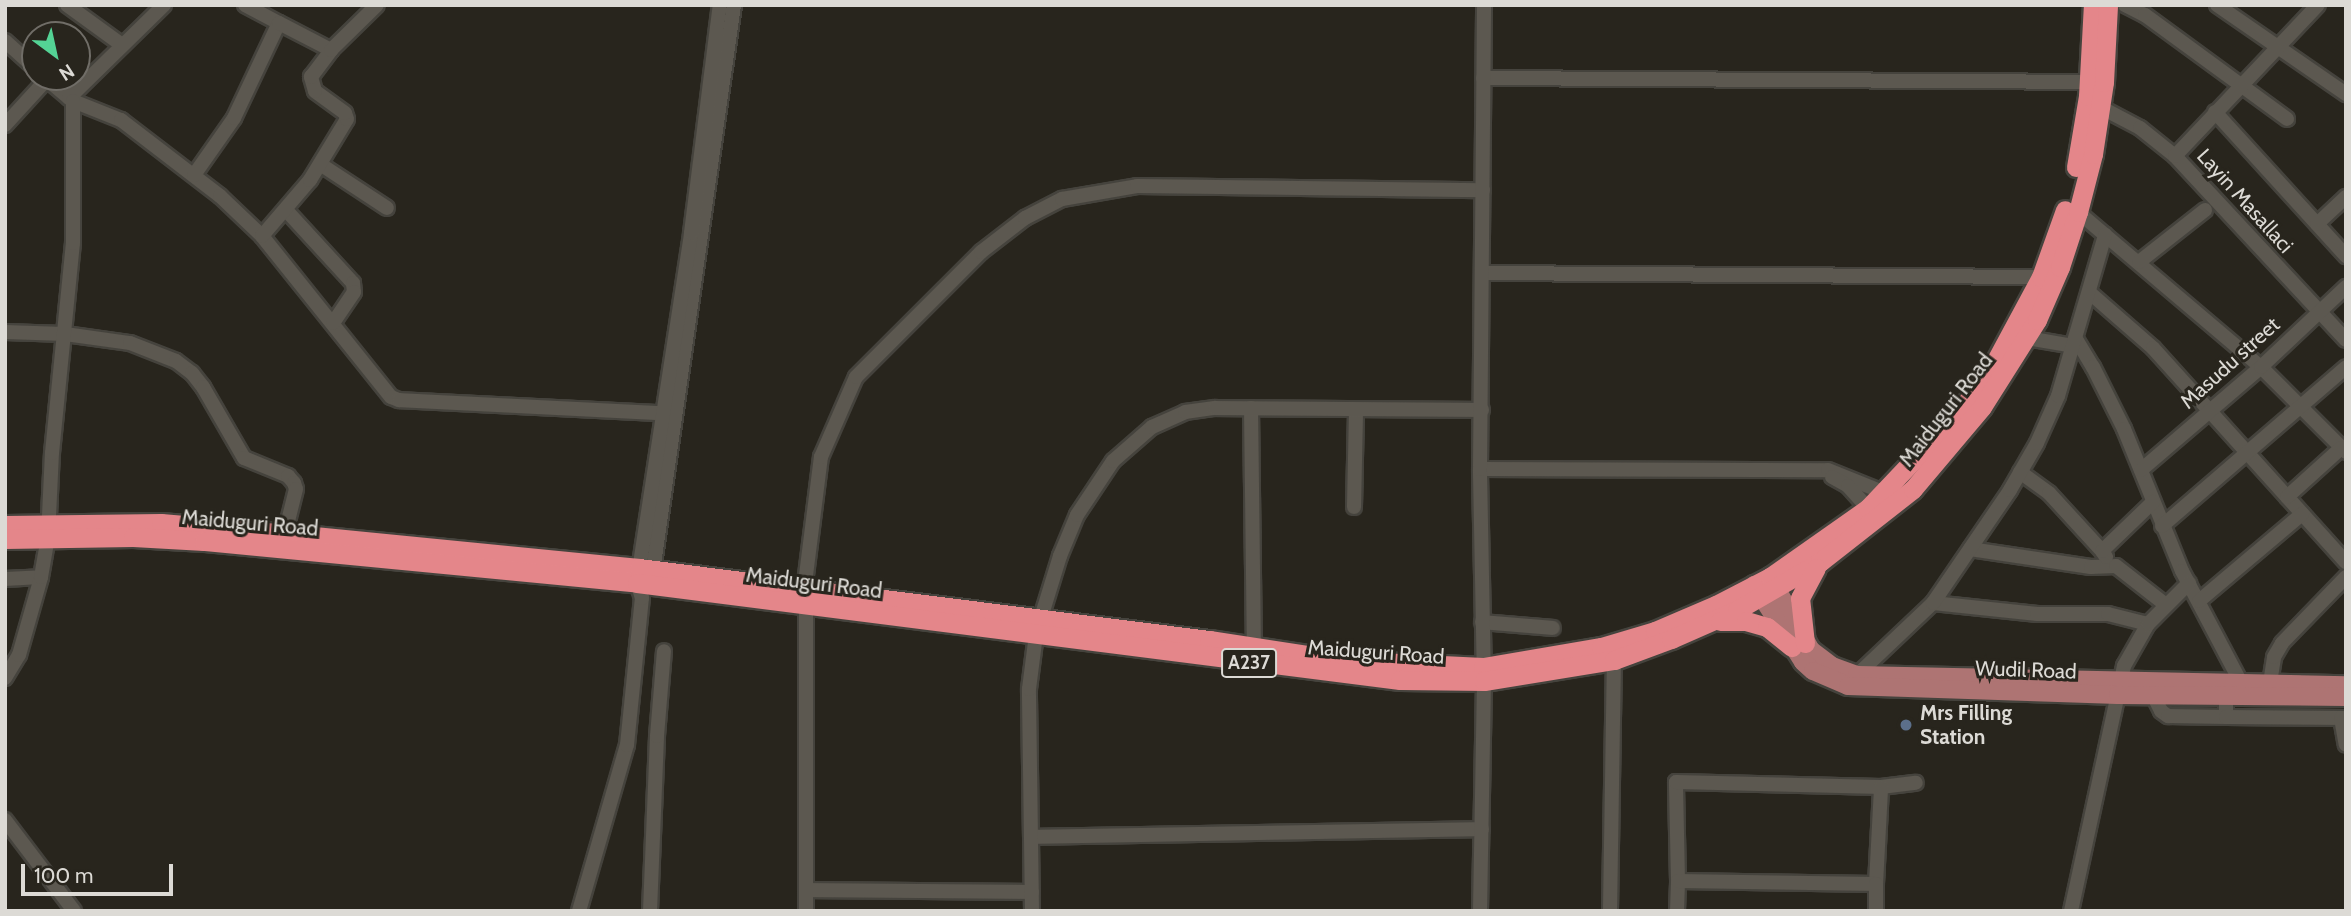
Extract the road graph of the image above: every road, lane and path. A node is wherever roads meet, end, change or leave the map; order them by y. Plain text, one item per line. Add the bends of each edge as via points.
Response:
1 (67, 5) edge
2 (164, 5) edge
3 (245, 5) edge
4 (720, 5) edge
5 (734, 5) edge
6 (1484, 5) edge
7 (2093, 5) edge
8 (2108, 5) edge
9 (2125, 5) edge
10 (2217, 5) edge
11 (373, 6) edge
12 (2317, 6) edge
13 (279, 23) junction
14 (5, 42) edge
15 (122, 45) junction
16 (2277, 47) junction
17 (331, 50) junction
18 (21, 56) edge
19 (1483, 78) junction
20 (2096, 82) junction
21 (2239, 85) junction
22 (34, 91) edge
23 (60, 91) edge
24 (2346, 94) edge
25 (71, 100) junction
26 (2101, 107) junction
27 (2215, 112) junction
28 (2287, 118) dead end
29 (5, 125) edge
30 (2175, 156) junction
31 (320, 164) junction
32 (194, 175) junction
33 (1483, 190) junction
34 (2346, 197) edge
35 (387, 208) dead end
36 (286, 210) junction
37 (2205, 210) dead end
38 (2078, 212) junction
39 (2317, 224) junction
40 (2105, 235) junction
41 (262, 236) junction
42 (2346, 256) edge
43 (2139, 262) junction
44 (1482, 273) junction
45 (2041, 277) junction
46 (2346, 287) edge
47 (2090, 293) junction
48 (2318, 310) junction
49 (333, 323) junction
50 (5, 332) edge
51 (65, 334) junction
52 (2027, 338) junction
53 (2346, 340) edge
54 (2075, 342) junction
55 (2261, 367) junction
56 (2346, 367) edge
57 (1251, 408) junction
58 (2300, 408) junction
59 (1356, 410) junction
60 (1482, 410) junction
61 (2208, 410) junction
62 (670, 414) junction
63 (2344, 450) edge
64 (2248, 454) junction
65 (1480, 469) junction
66 (1819, 470) junction
67 (2141, 470) junction
68 (2021, 472) junction
69 (1885, 493) junction
70 (2287, 497) junction
71 (2153, 502) junction
72 (1354, 507) dead end
73 (1868, 509) junction
74 (2302, 514) junction
75 (5, 524) edge
76 (2162, 526) junction
77 (48, 530) junction
78 (285, 533) junction
79 (5, 539) edge
80 (1970, 549) junction
81 (2102, 551) junction
82 (1820, 562) junction
83 (2346, 562) edge
84 (2113, 565) junction
85 (41, 577) junction
86 (2346, 577) edge
87 (5, 579) edge
88 (645, 581) junction
89 (2189, 583) junction
90 (1766, 587) junction
91 (805, 599) junction
92 (2199, 601) junction
93 (1933, 603) junction
94 (2166, 605) junction
95 (1482, 622) junction
96 (1712, 622) junction
97 (2148, 624) junction
98 (1037, 627) junction
99 (1553, 628) dead end
100 (1798, 645) junction
101 (1254, 646) junction
102 (664, 651) dead end
103 (1614, 660) junction
104 (1484, 674) junction
105 (1857, 675) junction
106 (5, 678) edge
107 (1890, 683) junction
108 (2241, 683) junction
109 (2270, 683) junction
110 (2346, 685) edge
111 (2119, 688) junction
112 (2153, 695) junction
113 (2312, 696) junction
114 (2225, 697) junction
115 (2346, 697) edge
116 (2226, 717) junction
117 (2311, 718) junction
118 (2344, 718) edge
119 (2346, 745) edge
120 (1916, 783) dead end
121 (1881, 787) junction
122 (5, 820) edge
123 (1482, 829) junction
124 (1032, 837) junction
125 (1678, 881) junction
126 (1876, 884) junction
127 (806, 890) junction
128 (1032, 892) junction
129 (74, 911) edge
130 (579, 911) edge
131 (650, 911) edge
132 (806, 911) edge
133 (1032, 911) edge
134 (1480, 911) edge
135 (1610, 911) edge
136 (1677, 911) edge
137 (1876, 911) edge
138 (2071, 911) edge

1 - 15 street
2 - 15 street
3 - 13 street
4 - 62 street
5 - 62 street
6 - 19 street
7 - 20 highway, Maiduguri Road / A237
8 - 20 highway, Maiduguri Road / A237
9 - 21 street
10 - 16 street
11 - 17 street
12 - 16 street
13 - 17 street
13 - 32 street via 234,118
14 - 18 street
15 - 25 street
16 - 21 street
16 - 24 street
17 - 31 street via 311,77 312,85 347,119
19 - 20 street
19 - 33 street
20 - 26 highway, Maiduguri Road / A237
20 - 45 highway, Maiduguri Road / A237 via 2063,218
21 - 27 street
21 - 28 street
22 - 29 street
23 - 25 street
25 - 32 street via 121,120
25 - 51 street via 73,243
26 - 30 street, Layin Masallaci via 2140,128
26 - 38 highway, Maiduguri Road / A237
27 - 30 street
27 - 39 street
30 - 48 street, Layin Masallaci
31 - 35 street
31 - 36 street
32 - 41 street
33 - 44 street
33 - 91 street via 1137,186 1062,199 1025,218 981,252 856,377 821,457
34 - 39 street
36 - 41 street
36 - 49 street via 353,284 354,292
37 - 43 street
38 - 40 street
38 - 52 highway, Maiduguri Road / A237 via 2060,267
39 - 42 street
40 - 43 street
40 - 47 street
41 - 49 street
43 - 55 street
44 - 45 street
44 - 60 street
45 - 69 highway, Maiduguri Road / A237 via 2021,318 1968,400
46 - 48 street, Masudu street
47 - 54 street
47 - 61 street via 2153,348
48 - 53 street, Layin Masallaci
48 - 55 street, Masudu street
49 - 62 street via 384,389 399,400
50 - 51 street
51 - 77 street
51 - 78 street via 130,343 177,361 192,373 244,458 288,476 294,483
52 - 54 street
52 - 82 highway, Maiduguri Road / A237 via 1982,407 1913,489
54 - 67 street via 2093,367
54 - 68 street via 2058,396
55 - 58 street
55 - 61 street, Masudu street
56 - 58 street
57 - 59 street
57 - 98 street via 1185,412 1152,427 1113,461 1077,515
57 - 101 street
58 - 63 street
58 - 64 street
59 - 60 street
59 - 72 street
60 - 65 street
61 - 64 street
61 - 67 street, Masudu street
62 - 88 street
63 - 70 street
64 - 70 street
64 - 76 street
65 - 66 street
65 - 95 street
66 - 69 street via 1846,474
66 - 73 street via 1848,486
67 - 71 street
68 - 80 street
68 - 81 street via 2049,493
69 - 73 highway, Maiduguri Road / A237
70 - 74 street
71 - 76 street
71 - 81 street
73 - 90 highway, Maiduguri Road / A237
74 - 83 street
74 - 92 street
75 - 77 highway, Maiduguri Road / A237
76 - 89 street
77 - 78 highway, Maiduguri Road / A237 via 161,523
77 - 79 highway, Maiduguri Road / A237
77 - 85 street
77 - 88 highway, Maiduguri Road / A237
78 - 88 highway, Maiduguri Road / A237
80 - 84 street via 2091,568
80 - 93 street
81 - 84 street
82 - 90 highway, Maiduguri Road / A237
82 - 100 highway via 1800,598
84 - 94 street
85 - 87 street
85 - 106 street via 19,655
86 - 109 street via 2282,643 2274,657
88 - 91 highway, Maiduguri Road / A237
88 - 130 street via 627,745
89 - 92 street
89 - 94 street
90 - 96 highway, Maiduguri Road / A237
90 - 100 main road, Wudil Road
90 - 104 highway, Maiduguri Road / A237 via 1655,631
91 - 98 highway, Maiduguri Road / A237
91 - 127 street
92 - 108 street
93 - 97 street via 2037,614 2108,614
93 - 105 street
94 - 97 street
95 - 99 street
95 - 104 street
96 - 100 highway via 1746,621
96 - 103 highway, Maiduguri Road / A237
97 - 111 street via 2129,653
98 - 101 highway, Maiduguri Road / A237
98 - 104 highway, Maiduguri Road / A237 via 1348,676
98 - 124 street via 1029,689
100 - 105 main road, Wudil Road
100 - 107 main road, Wudil Road via 1813,671 1830,680 1848,686
101 - 104 highway, Maiduguri Road / A237 via 1339,660
102 - 131 street
103 - 104 highway, Maiduguri Road / A237
103 - 135 street
104 - 123 street
105 - 107 main road, Wudil Road
107 - 111 main road, Wudil Road
108 - 109 main road, Wudil Road
108 - 111 main road, Wudil Road
109 - 110 main road, Wudil Road
111 - 112 main road, Wudil Road
111 - 138 street
112 - 114 main road, Wudil Road
112 - 116 street via 2168,716
113 - 114 main road, Wudil Road
113 - 115 main road, Wudil Road
113 - 117 street
114 - 116 street
116 - 117 street
117 - 118 street
118 - 119 street
120 - 121 street
121 - 125 street via 1676,782
121 - 126 street
122 - 129 street
123 - 124 street
123 - 134 street
124 - 128 street
125 - 126 street
125 - 136 street
126 - 137 street
127 - 128 street
127 - 132 street
128 - 133 street

